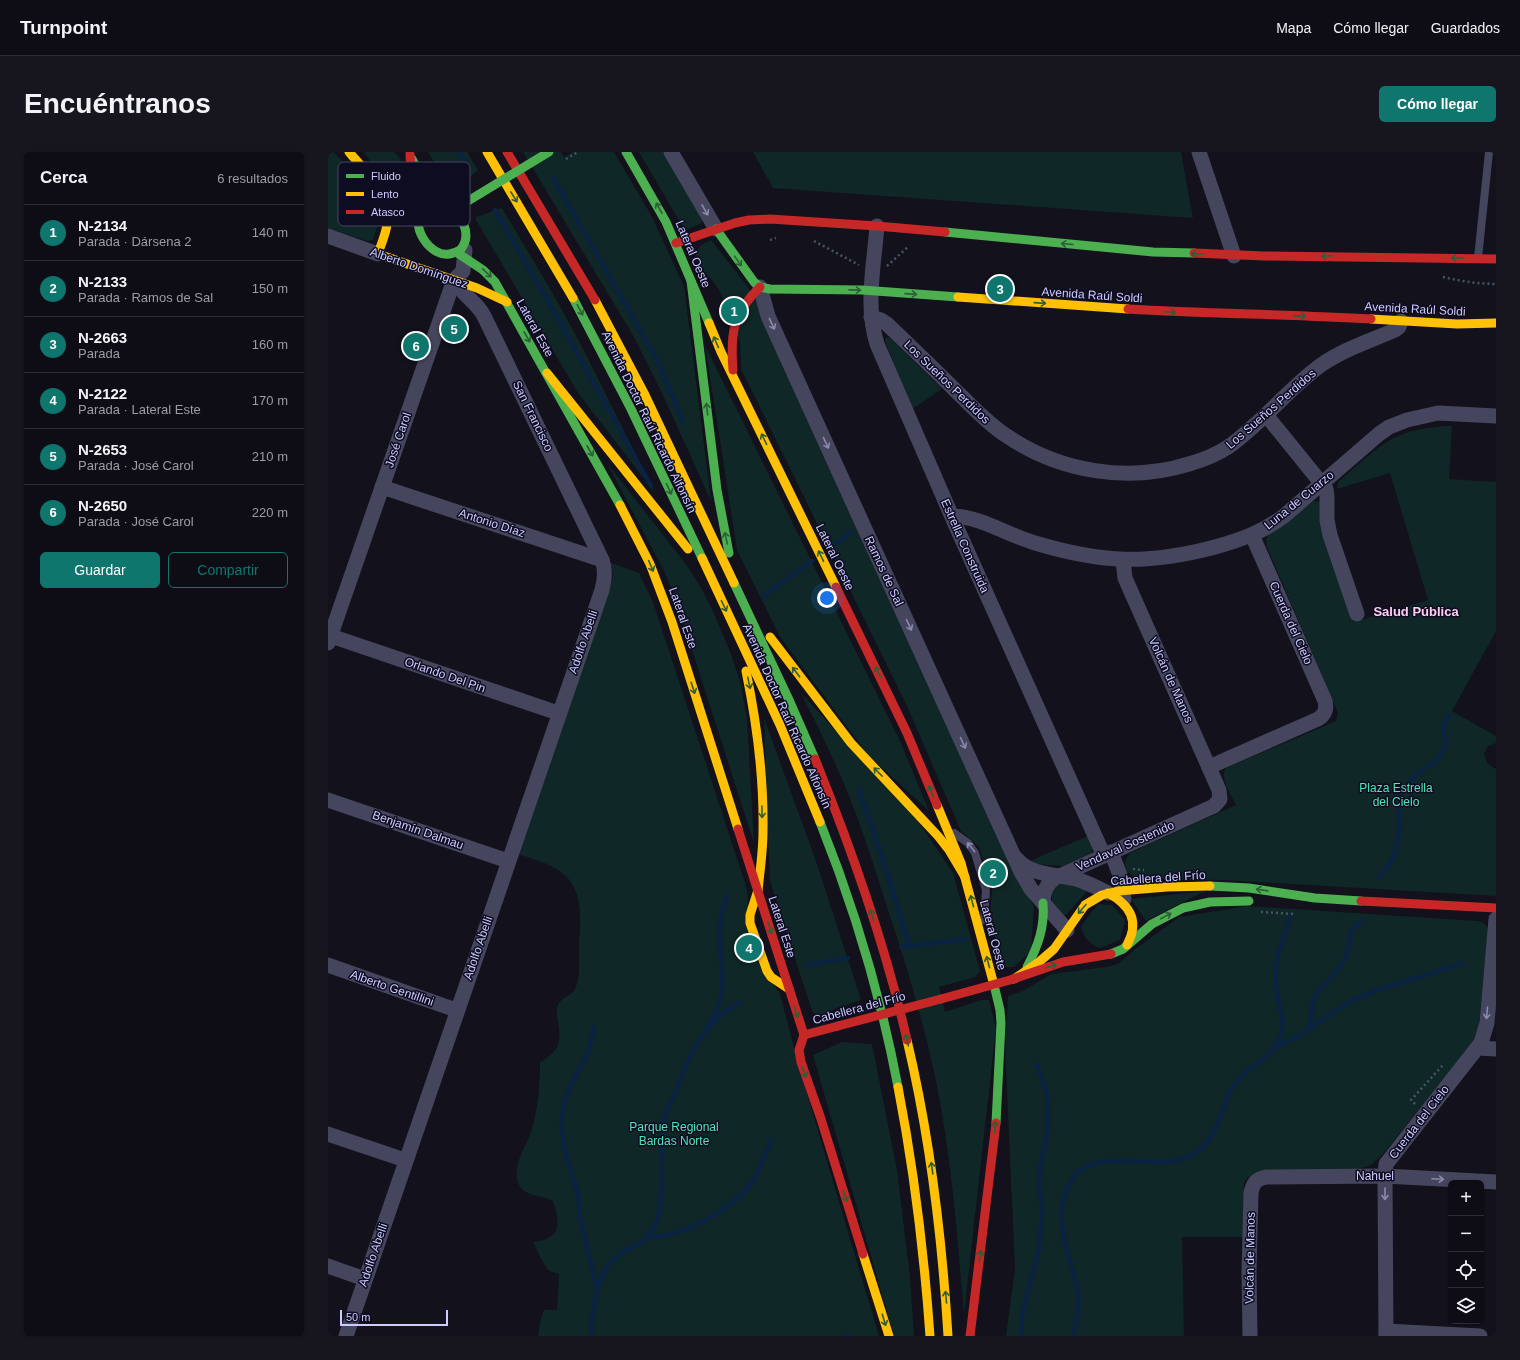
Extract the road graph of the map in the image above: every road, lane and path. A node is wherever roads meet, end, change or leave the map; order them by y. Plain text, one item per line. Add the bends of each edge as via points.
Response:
1 (349, 152) edge
2 (487, 152) edge
3 (507, 152) edge
4 (549, 152) edge
5 (578, 152) edge
6 (626, 152) edge
7 (671, 152) edge
8 (1198, 152) edge
9 (1489, 152) edge
10 (408, 153) edge
11 (566, 159) dead end
12 (357, 162) edge
13 (413, 162) edge
14 (470, 200) edge
15 (386, 226) edge
16 (420, 226) edge
17 (463, 226) edge
18 (877, 226) junction
19 (716, 229) junction
20 (420, 233) junction
21 (394, 235) dead end
22 (328, 236) edge
23 (465, 238) joint
24 (676, 243) junction
25 (380, 247) junction
26 (458, 254) junction
27 (1234, 256) junction
28 (393, 259) junction
29 (1478, 259) junction
30 (1496, 259) edge
31 (428, 261) junction
32 (454, 280) junction
33 (691, 281) junction
34 (760, 287) junction
35 (872, 291) junction
36 (508, 303) junction
37 (871, 318) junction
38 (1401, 321) junction
39 (1496, 323) edge
40 (547, 373) junction
41 (733, 377) junction
42 (1266, 415) junction
43 (1496, 416) edge
44 (1322, 483) junction
45 (382, 487) junction
46 (952, 516) junction
47 (1252, 535) junction
48 (602, 560) junction
49 (1123, 560) junction
50 (710, 577) junction
51 (739, 594) junction
52 (334, 607) edge
53 (1357, 614) dead end
54 (736, 631) junction
55 (329, 640) edge
56 (558, 713) junction
57 (1209, 767) junction
58 (328, 800) edge
59 (1220, 800) joint
60 (946, 827) junction
61 (1013, 854) junction
62 (1108, 854) junction
63 (508, 861) junction
64 (1059, 876) junction
65 (965, 877) junction
66 (758, 890) junction
67 (1123, 890) junction
68 (1108, 893) junction
69 (1315, 898) junction
70 (1270, 900) dead end
71 (1256, 901) dead end
72 (1043, 904) junction
73 (1125, 906) junction
74 (1496, 908) edge
75 (1255, 912) dead end
76 (1302, 915) dead end
77 (1496, 919) edge
78 (1070, 934) junction
79 (982, 939) junction
80 (1127, 945) junction
81 (1082, 947) dead end
82 (1114, 954) junction
83 (328, 965) edge
84 (1023, 974) junction
85 (1014, 979) junction
86 (994, 985) junction
87 (789, 989) junction
88 (456, 1010) junction
89 (804, 1035) junction
90 (1478, 1048) junction
91 (1496, 1049) edge
92 (1449, 1060) dead end
93 (1425, 1114) junction
94 (328, 1134) edge
95 (405, 1160) junction
96 (1385, 1176) junction
97 (1255, 1181) joint
98 (1496, 1182) edge
99 (328, 1266) edge
100 (365, 1279) junction
101 (1386, 1333) edge
102 (346, 1336) edge
103 (889, 1336) edge
104 (930, 1336) edge
105 (948, 1336) edge
106 (970, 1336) edge
107 (1250, 1336) edge
108 (1480, 1336) edge

1 - 12 main road
2 -> 50 main road, Avenida Doctor Raúl Ricardo Alfonsín via 586,321
3 - 51 main road, Avenida Doctor Raúl Ricardo Alfonsín via 614,336 658,422
4 - 14 main road, bridge
5 - 11 path
24 -> 6 main road, Lateral Oeste via 663,215
7 -> 19 street
8 - 27 street
9 - 29 lane
10 - 13 main road
15 - 25 main road
16 - 20 main road
17 - 23 main road
18 - 19 main road via 764,219
27 -> 18 main road via 1140,251
18 - 35 street, Estrella Construida
19 - 24 main road
19 -> 34 main road via 752,280
20 - 26 main road via 433,250 442,254
20 - 31 main road
21 - 25 main road
22 - 25 street, Alberto Domínguez
23 - 26 street, José Carol
24 - 33 main road, Lateral Oeste
25 - 28 main road, Alberto Domínguez
26 - 31 main road
26 - 32 street, José Carol via 463,270
26 -> 36 main road, Lateral Este via 489,275
29 -> 27 main road
28 - 31 main road
28 - 32 main road, Alberto Domínguez
29 - 30 main road
31 - 32 main road
32 - 36 main road, Alberto Domínguez via 486,291
32 - 45 street, José Carol
32 - 48 street, San Francisco via 484,316
41 -> 33 main road, Lateral Oeste
51 -> 33 main road via 716,490
34 -> 35 main road, Avenida Raúl Soldi
34 - 41 main road via 745,303 735,323
34 -> 61 street, Ramos de Sal via 768,316
35 - 37 street, Estrella Construida
35 -> 38 main road, Avenida Raúl Soldi via 1169,312
36 -> 40 main road, Lateral Este
37 - 42 street, Los Sueños Perdidos via 887,324 1005,436 1039,454 1086,469 1134,474 1160,472 1183,466 1205,459 1226,448
37 - 46 street, Estrella Construida via 877,344
38 - 39 main road, Avenida Raúl Soldi
38 - 42 street, Los Sueños Perdidos via 1395,330 1325,362
40 - 50 main road
40 -> 66 main road, Lateral Este via 625,513 658,583
60 -> 41 main road, Lateral Oeste via 902,722
42 - 44 street
43 - 44 street, Luna de Cuarzo via 1444,413 1407,420 1379,434
44 - 47 street, Luna de Cuarzo via 1277,521
44 - 53 street via 1326,489 1330,535
45 - 48 street, Antonio Díaz
45 - 52 street, José Carol
46 - 49 street, Luna de Cuarzo via 968,518 1025,540 1057,549
46 - 62 street, Estrella Construida
47 - 49 street, Luna de Cuarzo via 1182,555 1151,560
47 - 57 street, Cuerda del Cielo via 1325,701 1325,712 1318,719
48 - 56 street, Adolfo Abelli via 605,571 603,584
49 - 57 street, Volcán de Manos via 1125,578
50 -> 54 main road, Avenida Doctor Raúl Ricardo Alfonsín
65 -> 51 main road via 949,850 932,829 840,730
105 -> 51 main road, Avenida Doctor Raúl Ricardo Alfonsín via 929,1148 908,1044 889,971 853,860 812,753
52 - 55 street, José Carol
54 -> 66 main road via 751,694 759,761 762,827
54 - 104 main road, Avenida Doctor Raúl Ricardo Alfonsín via 779,723 823,828 874,984 893,1060 907,1134 920,1228
55 - 56 street, Orlando Del Pin
56 - 63 street, Adolfo Abelli
57 - 59 street, Volcán de Manos via 1220,790
58 - 63 street, Benjamín Dalmau
59 - 62 street, Vendaval Sostenido via 1214,806
60 - 65 main road, Lateral Oeste
79 -> 60 lane via 987,894 975,853 968,843
61 - 64 street, Ramos de Sal via 1030,870
61 - 72 street, Ramos de Sal via 1027,884
62 - 64 street, Vendaval Sostenido
62 - 67 street, Estrella Construida via 1120,875
63 - 88 street, Adolfo Abelli
64 - 68 street, Ramos de Sal via 1078,880
64 - 72 street, Vendaval Sostenido via 1046,887
79 -> 65 main road, Lateral Oeste
66 -> 87 main road, Lateral Este
66 - 87 main road via 750,914 750,923 766,971
67 - 68 main road, Cabellera del Frío
69 -> 67 main road, Cabellera del Frío via 1249,888 1215,886
67 - 73 street, Estrella Construida
68 - 73 main road
68 -> 78 main road, Cabellera del Frío via 1096,897 1085,905
69 - 70 main road, Cabellera del Frío
69 - 74 main road, Cabellera del Frío
80 -> 71 main road, Cabellera del Frío via 1152,924 1183,908 1210,902
72 - 78 street, Ramos de Sal
72 - 84 main road via 1042,936
73 - 80 main road via 1134,926 1132,938
75 - 76 path
77 -> 90 street, Cuerda del Cielo via 1486,1029
78 - 84 main road, Cabellera del Frío
86 -> 79 main road, Lateral Oeste
80 - 82 main road, Cabellera del Frío
81 - 82 main road via 1097,955
85 -> 82 main road, Cabellera del Frío via 1063,962
83 - 88 street, Alberto Gentillini
84 - 85 main road, Cabellera del Frío
85 - 86 main road, Cabellera del Frío
86 - 89 main road, Cabellera del Frío, bridge
106 -> 86 main road, Lateral Oeste via 997,1115 1001,1023
87 -> 89 main road, Lateral Este
88 - 95 street, Adolfo Abelli
89 -> 103 main road via 799,1050 801,1062 822,1118
90 - 91 street
90 - 93 street, Cuerda del Cielo
92 - 93 path via 1411,1100
93 - 96 street, Cuerda del Cielo via 1389,1159
94 - 95 street
95 - 100 street, Adolfo Abelli
96 - 97 street, Nahuel via 1266,1177
96 -> 98 street, Nahuel
96 -> 101 street, Cuerda del Cielo
97 - 107 street, Volcán de Manos via 1251,1193
99 - 100 street
100 - 102 street, Adolfo Abelli
101 - 108 street

